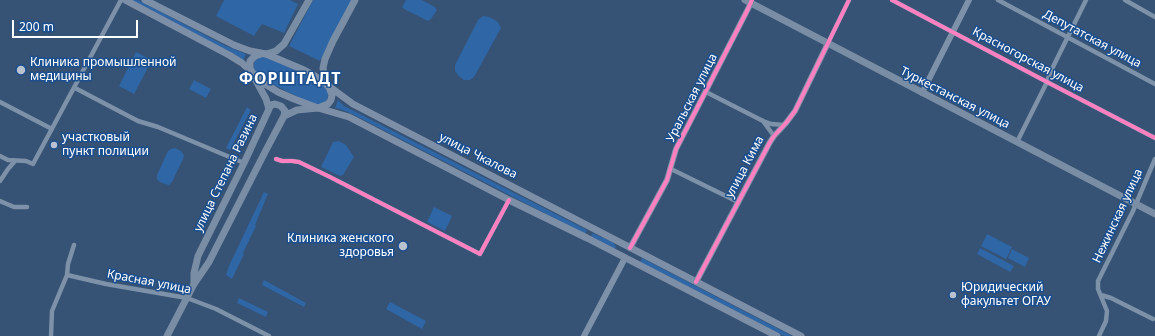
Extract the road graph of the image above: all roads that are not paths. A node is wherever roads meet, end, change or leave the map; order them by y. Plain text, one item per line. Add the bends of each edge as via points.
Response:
1 (121, 0) edge
2 (125, 0) edge
3 (145, 0) edge
4 (310, 0) edge
5 (355, 0) edge
6 (849, 0) edge
7 (892, 0) edge
8 (969, 0) edge
9 (998, 0) edge
10 (1086, 0) edge
11 (1125, 0) edge
12 (749, 1) edge
13 (1155, 17) edge
14 (953, 32) junction
15 (1068, 38) junction
16 (828, 44) junction
17 (266, 54) junction
18 (253, 73) junction
19 (1047, 82) junction
20 (1155, 84) edge
21 (328, 86) junction
22 (75, 88) junction
23 (706, 92) junction
24 (922, 93) junction
25 (0, 102) edge
26 (268, 108) junction
27 (318, 108) junction
28 (284, 116) junction
29 (763, 121) junction
30 (784, 125) junction
31 (52, 129) junction
32 (774, 136) junction
33 (1155, 138) edge
34 (1016, 142) junction
35 (0, 156) edge
36 (276, 159) dead end
37 (1155, 159) edge
38 (7, 160) junction
39 (15, 162) junction
40 (244, 163) junction
41 (8, 169) junction
42 (671, 169) junction
43 (0, 181) edge
44 (509, 200) junction
45 (0, 201) edge
46 (738, 202) junction
47 (1136, 204) junction
48 (27, 207) dead end
49 (1155, 214) edge
50 (592, 228) junction
51 (586, 238) junction
52 (74, 246) dead end
53 (630, 248) junction
54 (625, 258) junction
55 (66, 275) junction
56 (696, 282) junction
57 (194, 284) junction
58 (1101, 295) junction
59 (188, 298) junction
60 (1153, 319) dead end
61 (51, 336) edge
62 (167, 336) edge
63 (269, 336) edge
64 (584, 336) edge
65 (777, 336) edge
66 (801, 336) edge
67 (1099, 336) edge

1 - 22 street
2 - 18 main road, улица Чкалова via 208,43 242,63
3 - 17 main road, улица Чкалова via 234,46
4 - 17 main road via 284,44 276,51
5 - 21 main road via 325,59 323,68
6 - 16 street, улица Кима
7 - 14 street, Красногорская улица
8 - 14 street
9 - 15 street, Депутатская улица
10 - 15 street
11 - 13 street
12 - 16 main road, Туркестанская улица
12 - 23 street, Уральская улица
14 - 19 street, Красногорская улица
14 - 24 street
15 - 19 street
15 - 20 street, Депутатская улица
16 - 24 main road, Туркестанская улица
16 - 30 street, улица Кима via 798,104
17 - 18 main road via 252,58 249,65
17 - 21 main road, улица Чкалова via 304,70
18 - 26 main road, улица Степана Разина
18 - 27 main road, улица Чкалова via 278,92
19 - 33 street, Красногорская улица
19 - 34 street
21 - 27 main road via 332,95 331,100
21 - 50 main road, улица Чкалова via 353,104
22 - 31 street
22 - 40 street via 138,121
23 - 29 street
23 - 42 street, Уральская улица via 676,149
24 - 34 main road, Туркестанская улица
25 - 31 street
26 - 28 main road via 275,104 281,106 285,111
26 - 40 main road, улица Степана Разина
27 - 28 main road via 297,110
27 - 44 main road, улица Чкалова via 349,117
28 - 57 main road, улица Степана Разина via 209,262
29 - 30 street
29 - 32 street
30 - 32 street, улица Кима
31 - 39 street via 33,164 26,161
32 - 46 street, улица Кима
34 - 47 main road, Туркестанская улица
35 - 38 street
36 - 44 street via 299,162 325,174 480,254
37 - 47 street, Нежинская улица
38 - 39 street
38 - 41 street
39 - 41 street
40 - 57 main road, улица Степана Разина via 198,256
41 - 43 street
42 - 46 street
42 - 53 street, Уральская улица
44 - 51 main road, улица Чкалова
45 - 48 street via 14,207
46 - 56 street, улица Кима
47 - 49 main road, Туркестанская улица
47 - 58 street, Нежинская улица via 1098,281
50 - 51 main road
50 - 53 main road, улица Чкалова
51 - 54 main road, улица Чкалова
52 - 55 street
53 - 54 main road, Уральская улица
53 - 56 main road, улица Чкалова
54 - 64 street, Уральская улица
54 - 65 main road, улица Чкалова
55 - 59 street, Красная улица
55 - 61 street via 52,311
56 - 66 main road, улица Чкалова
57 - 59 main road, улица Степана Разина
58 - 60 street
58 - 67 street via 1107,311 1106,321
59 - 62 main road, улица Степана Разина
59 - 63 street, Красная улица

